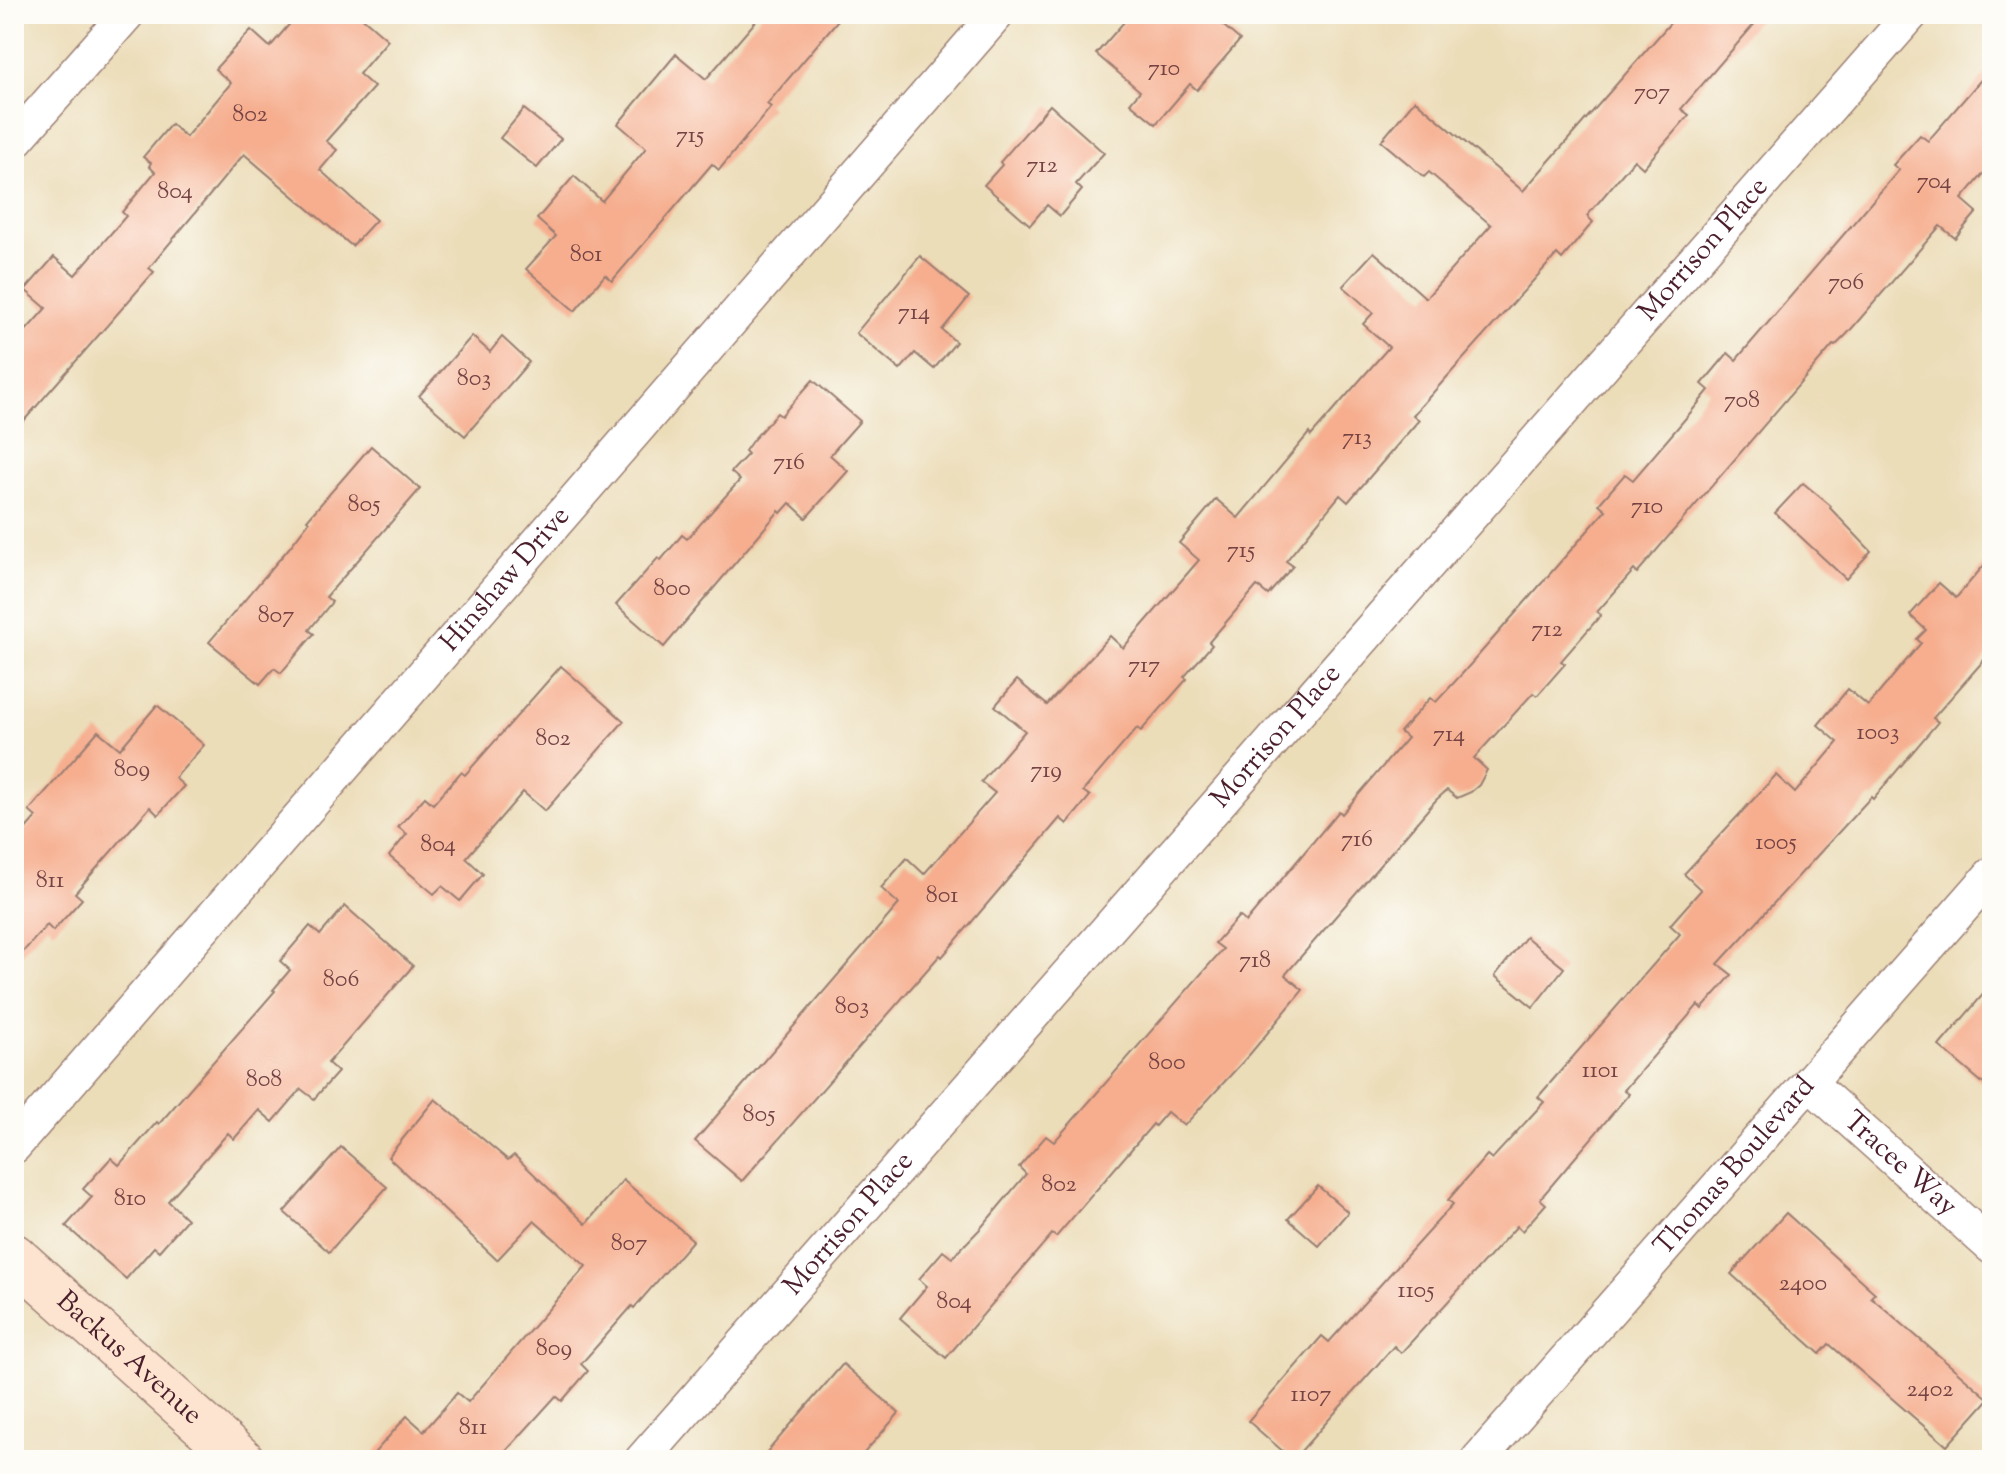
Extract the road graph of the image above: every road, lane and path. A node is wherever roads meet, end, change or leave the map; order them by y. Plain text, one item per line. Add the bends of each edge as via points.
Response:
1 (127, 14) edge
2 (997, 14) edge
3 (1911, 14) edge
4 (14, 142) edge
5 (1992, 874) edge
6 (1809, 1083) junction
7 (14, 1146) edge
8 (1992, 1247) edge
9 (14, 1256) edge
10 (242, 1460) edge
11 (642, 1460) edge
12 (1478, 1460) edge

1 - 4 street
2 - 7 street, Hinshaw Drive
3 - 11 street, Morrison Place
5 - 6 street, Thomas Boulevard
6 - 8 street, Tracee Way
6 - 12 street, Thomas Boulevard
9 - 10 street, Backus Avenue

